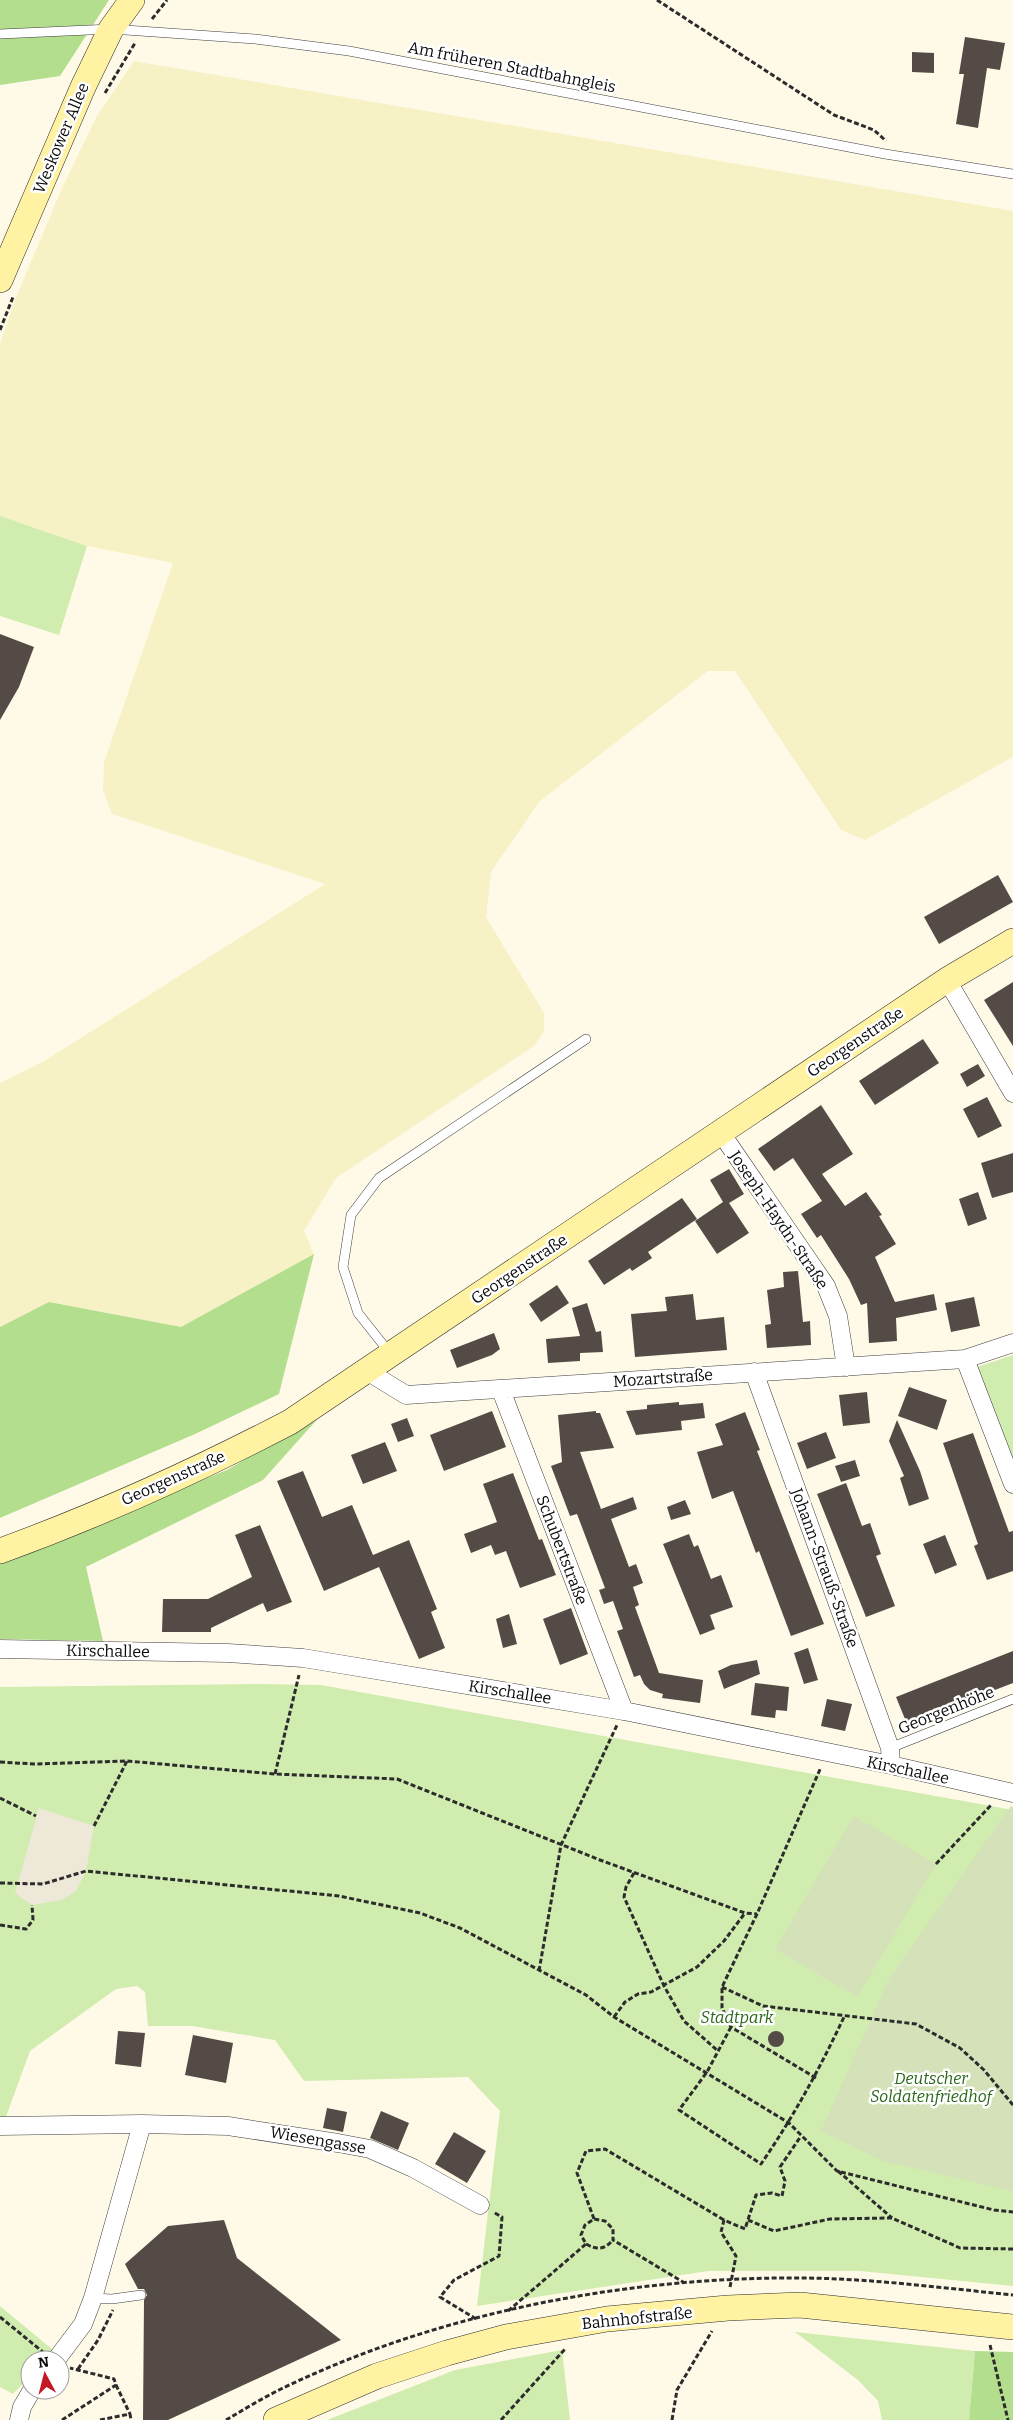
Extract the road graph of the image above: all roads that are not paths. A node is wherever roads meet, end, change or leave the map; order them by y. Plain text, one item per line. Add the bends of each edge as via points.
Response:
1 (132, 0) edge
2 (111, 29) junction
3 (0, 34) edge
4 (1013, 174) edge
5 (0, 280) edge
6 (1013, 941) edge
7 (947, 980) junction
8 (586, 1039) dead end
9 (1013, 1093) edge
10 (721, 1133) junction
11 (1013, 1343) edge
12 (391, 1354) junction
13 (965, 1359) junction
14 (846, 1367) junction
15 (367, 1371) junction
16 (754, 1372) junction
17 (502, 1390) junction
18 (1013, 1484) edge
19 (0, 1551) edge
20 (0, 1649) edge
21 (1013, 1699) edge
22 (624, 1711) junction
23 (890, 1757) junction
24 (1008, 1792) edge
25 (142, 2124) junction
26 (0, 2126) edge
27 (480, 2205) road end
28 (141, 2295) dead end
29 (93, 2298) junction
30 (1005, 2335) edge
31 (63, 2350) edge
32 (26, 2400) edge
33 (18, 2420) edge
34 (276, 2420) edge

1 - 2 main road, Weskower Allee
2 - 3 lane, Am früheren Stadtbahngleis
2 - 4 lane, Am früheren Stadtbahngleis via 255,39 349,51 885,154
2 - 5 main road, Weskower Allee via 79,95
6 - 7 main road, Georgenstraße
7 - 9 street
7 - 10 main road, Georgenstraße
8 - 12 lane via 379,1178 351,1215 343,1267 358,1313
10 - 12 main road, Georgenstraße
10 - 14 street, Joseph-Haydn-Straße via 826,1286 838,1316
11 - 13 street, Mozartstraße
12 - 15 main road, Georgenstraße
13 - 14 street, Mozartstraße
13 - 18 street
14 - 16 street, Mozartstraße
15 - 17 street, Mozartstraße via 406,1395
15 - 19 main road, Georgenstraße via 290,1422 219,1459 45,1535
16 - 17 street, Mozartstraße
16 - 23 street, Johann-Strauß-Straße
17 - 22 street, Schubertstraße
20 - 22 street, Kirschallee via 228,1653 303,1658
21 - 23 lane, Georgenhöhe
22 - 23 street, Kirschallee via 827,1752
23 - 24 street, Kirschallee
25 - 26 street, Wiesengasse
25 - 27 street, Wiesengasse via 228,2126 370,2149 413,2168
25 - 29 street
28 - 29 lane
29 - 31 street via 83,2324
30 - 34 main road, Bahnhofstraße via 800,2305 606,2319 506,2337 447,2353 377,2376
32 - 33 street

